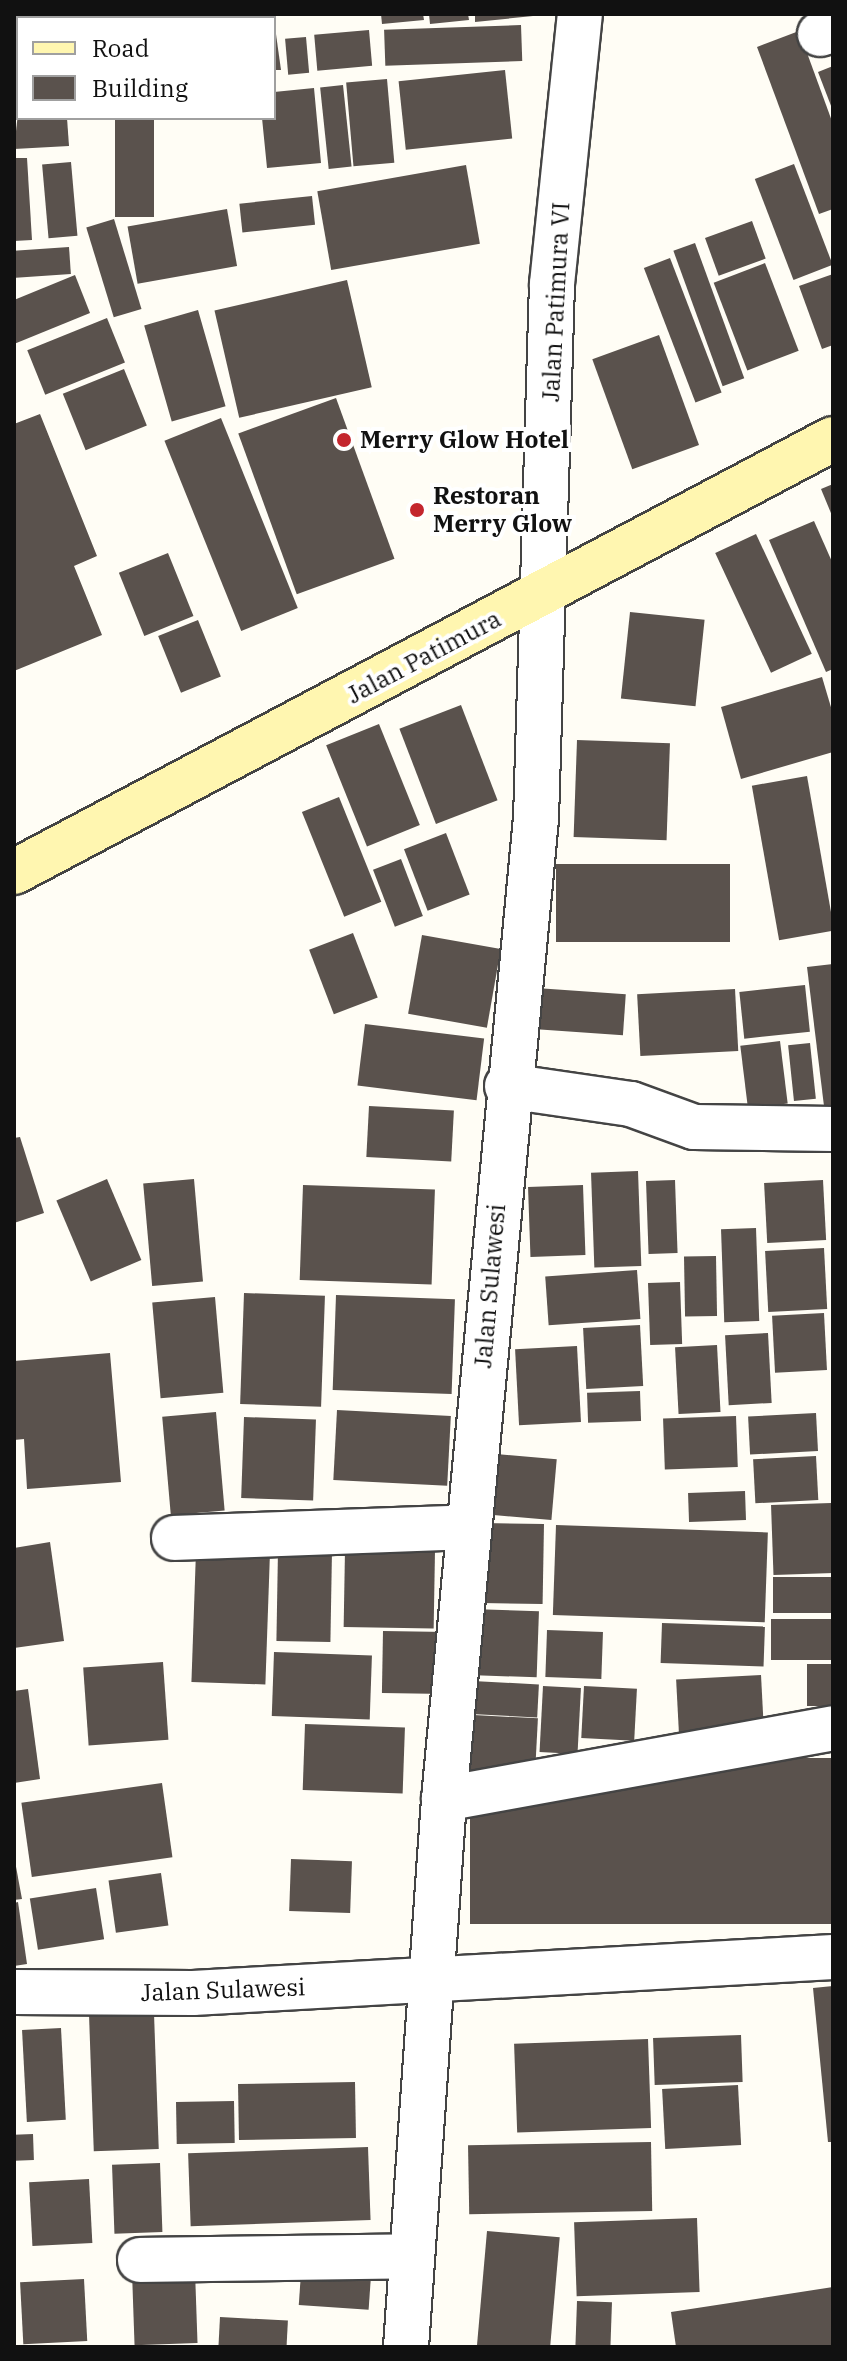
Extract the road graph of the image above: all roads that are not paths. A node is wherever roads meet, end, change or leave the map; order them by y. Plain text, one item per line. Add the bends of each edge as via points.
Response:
1 (580, 14) edge
2 (833, 439) edge
3 (547, 592) junction
4 (14, 872) edge
5 (507, 1086) junction
6 (833, 1129) edge
7 (469, 1527) junction
8 (174, 1538) dead end
9 (833, 1728) edge
10 (444, 1799) junction
11 (833, 1957) edge
12 (431, 1981) junction
13 (14, 1992) edge
14 (411, 2256) junction
15 (140, 2260) dead end
16 (406, 2347) edge

1 - 3 street, Jalan Patimura VI via 552,284
2 - 3 main road, Jalan Patimura
3 - 4 main road, Jalan Patimura
3 - 5 street, Jalan Sulawesi via 536,819
5 - 6 street via 631,1104 694,1127
5 - 7 street, Jalan Sulawesi
7 - 8 street
7 - 10 street, Jalan Sulawesi
9 - 10 street
10 - 12 street, Jalan Sulawesi
11 - 12 street, Jalan Sulawesi
12 - 13 street, Jalan Sulawesi via 193,1993
12 - 14 street, Jalan Sulawesi
14 - 15 street
14 - 16 street, Jalan Sulawesi

